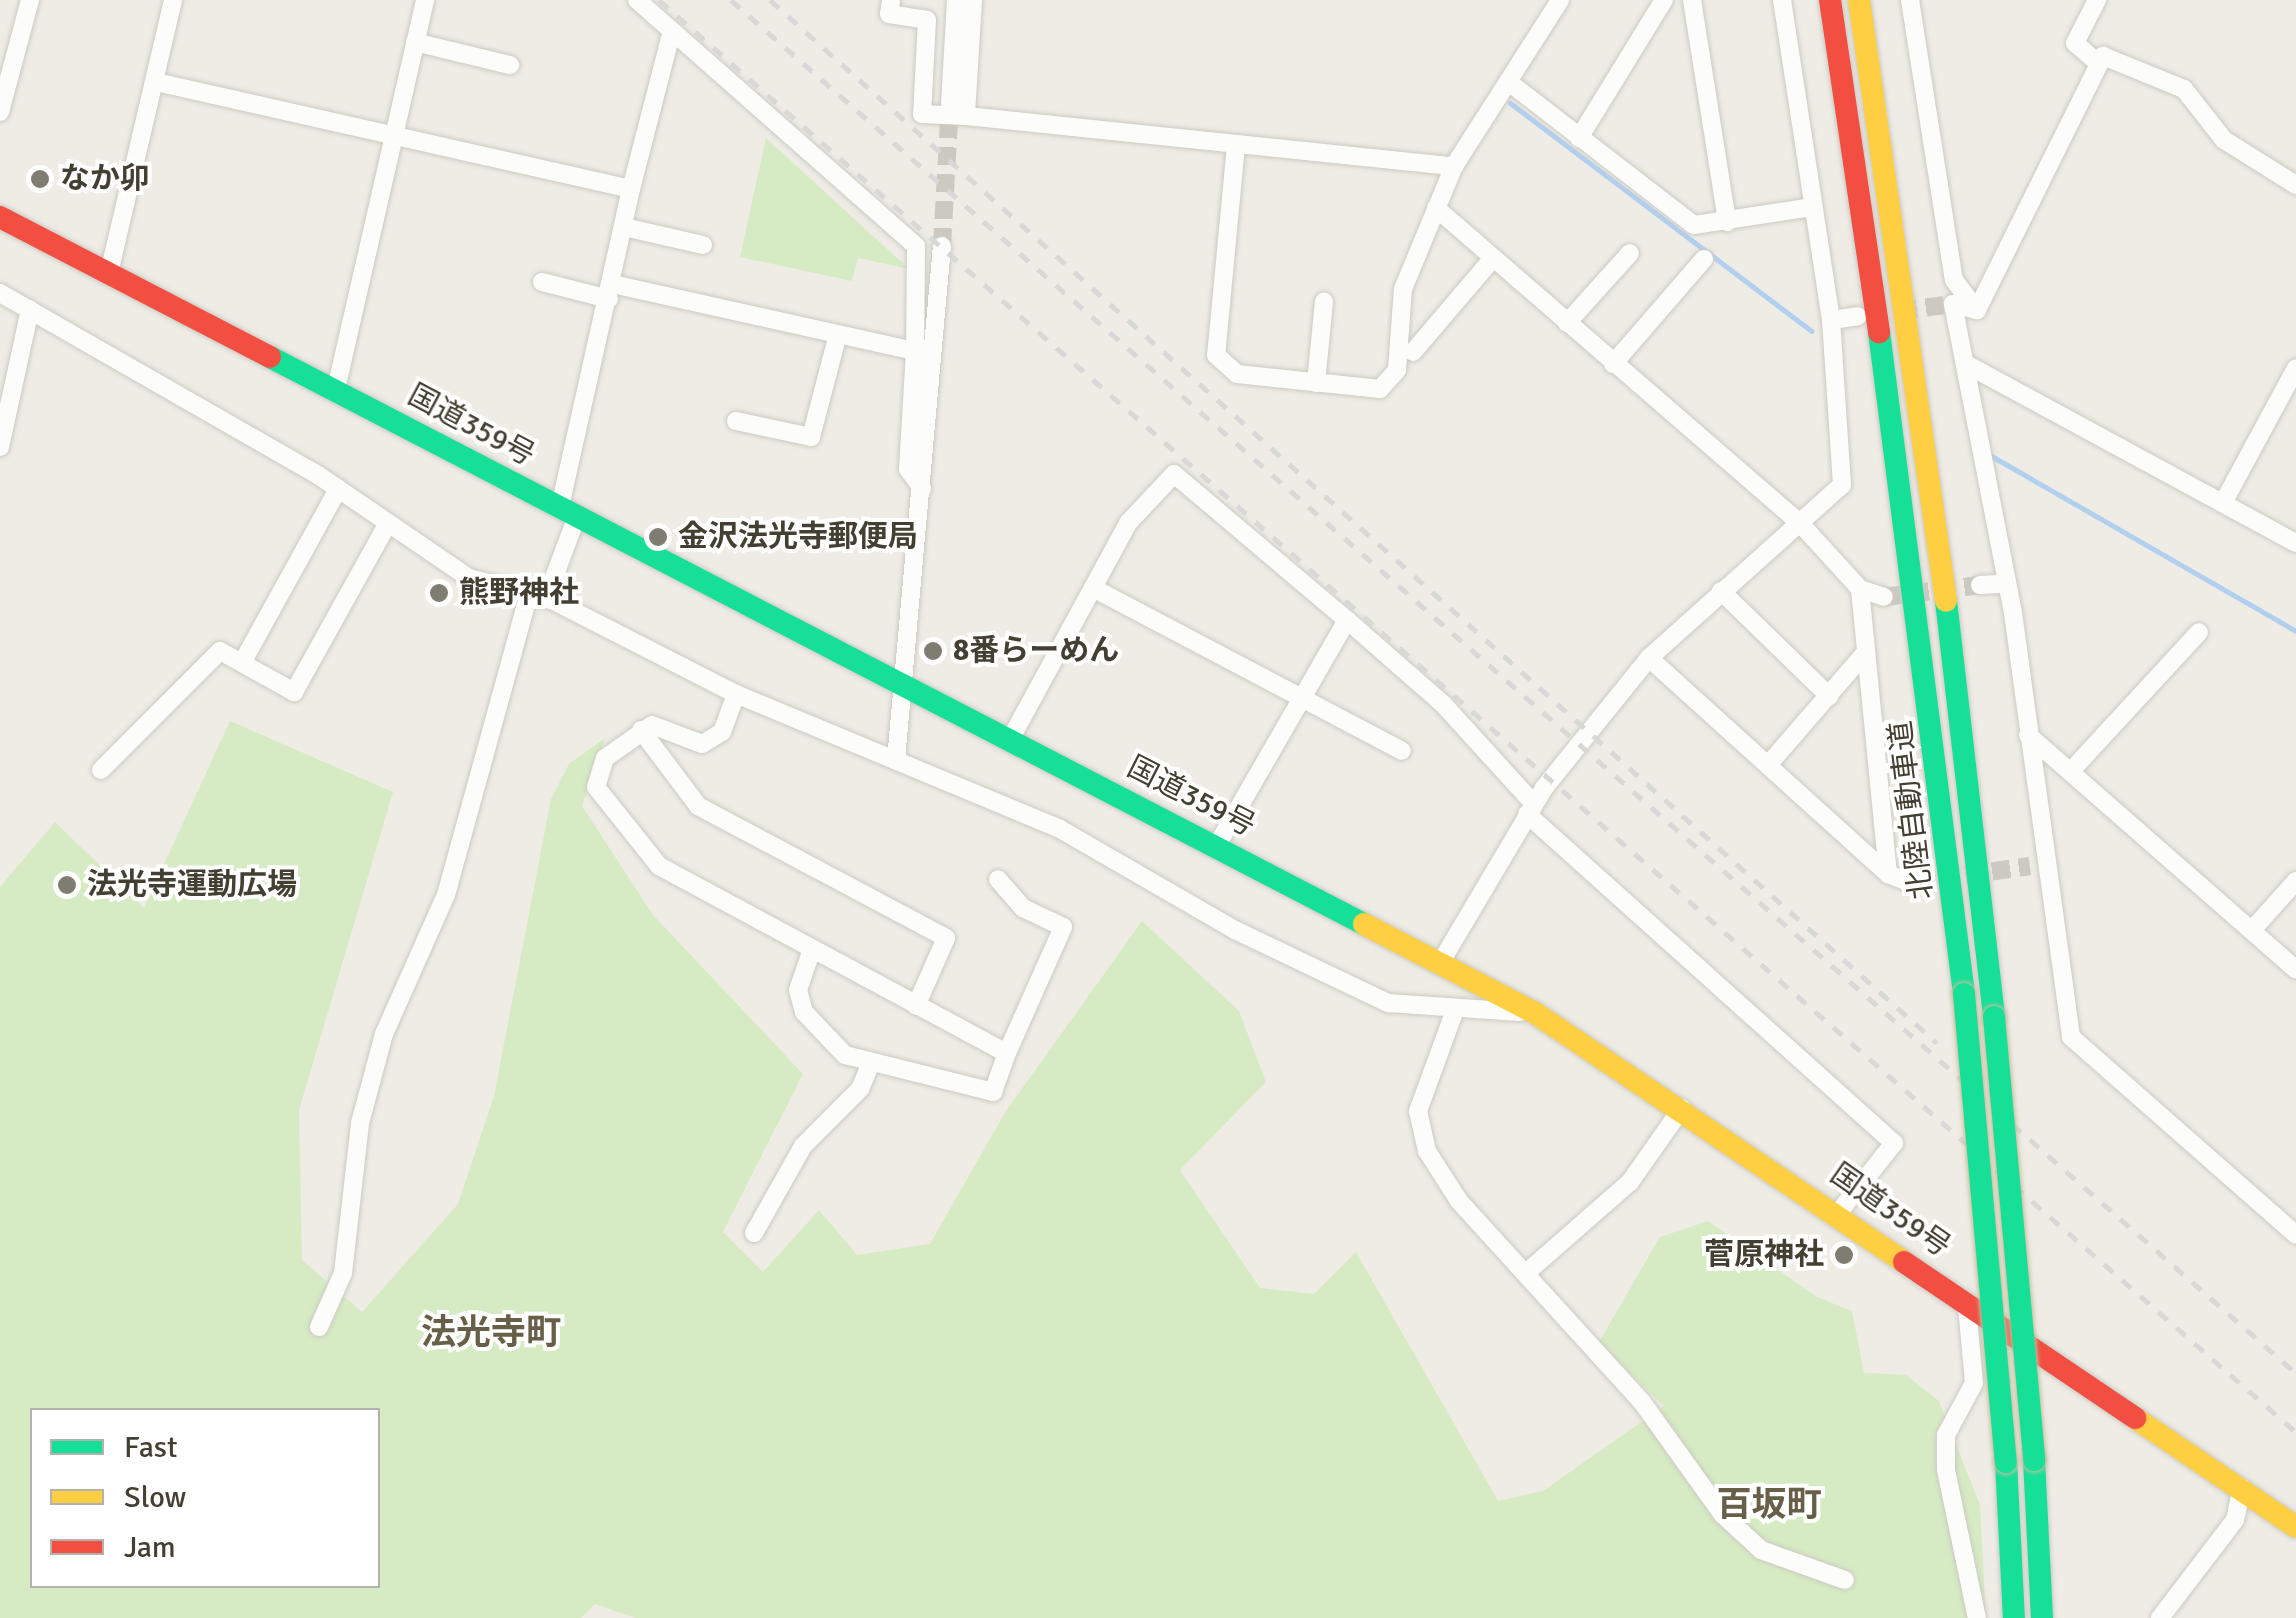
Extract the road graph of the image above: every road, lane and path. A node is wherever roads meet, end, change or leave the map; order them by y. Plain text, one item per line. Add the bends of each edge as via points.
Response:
1 (30, 0) edge
2 (173, 0) edge
3 (426, 0) edge
4 (637, 0) edge
5 (890, 0) edge
6 (956, 0) edge
7 (974, 0) edge
8 (1560, 0) edge
9 (1664, 0) edge
10 (1692, 0) edge
11 (1782, 0) edge
12 (1830, 0) edge
13 (1860, 0) edge
14 (1910, 0) edge
15 (2097, 0) edge
16 (672, 31) junction
17 (415, 42) junction
18 (2098, 63) junction
19 (510, 66) dead end
20 (156, 82) junction
21 (1510, 83) junction
22 (950, 104) tunnel mouth
23 (0, 112) edge
24 (966, 116) junction
25 (390, 138) junction
26 (1579, 138) junction
27 (1236, 145) junction
28 (1454, 166) junction
29 (2296, 185) edge
30 (631, 189) junction
31 (1813, 206) junction
32 (1436, 208) junction
33 (0, 217) edge
34 (1727, 222) junction
35 (624, 227) junction
36 (703, 245) dead end
37 (942, 246) tunnel mouth
38 (1630, 253) dead end
39 (1493, 258) junction
40 (1704, 259) dead end
41 (109, 273) junction
42 (542, 282) dead end
43 (610, 291) junction
44 (0, 294) edge
45 (1324, 301) dead end
46 (30, 309) junction
47 (1977, 310) junction
48 (1858, 316) dead end
49 (1831, 320) junction
50 (1567, 323) junction
51 (838, 334) junction
52 (915, 351) junction
53 (1413, 352) dead end
54 (1613, 364) junction
55 (1966, 364) junction
56 (2296, 368) edge
57 (1316, 382) junction
58 (336, 388) junction
59 (736, 421) dead end
60 (0, 447) edge
61 (922, 488) junction
62 (338, 490) junction
63 (2222, 502) junction
64 (568, 511) junction
65 (1799, 522) junction
66 (387, 525) junction
67 (2296, 543) edge
68 (2002, 584) junction
69 (1980, 585) tunnel mouth
70 (1093, 588) junction
71 (1860, 589) junction
72 (1721, 591) junction
73 (538, 596) junction
74 (1884, 597) tunnel mouth
75 (1346, 620) junction
76 (2199, 632) dead end
77 (1866, 652) junction
78 (1649, 658) junction
79 (242, 663) junction
80 (906, 684) junction
81 (736, 694) junction
82 (1828, 696) junction
83 (1303, 698) junction
84 (641, 730) junction
85 (2028, 736) junction
86 (1011, 738) junction
87 (1402, 751) dead end
88 (896, 760) junction
89 (1768, 766) junction
90 (101, 770) dead end
91 (2070, 772) junction
92 (1531, 809) junction
93 (1217, 844) junction
94 (1888, 874) junction
95 (998, 879) dead end
96 (2296, 881) edge
97 (1912, 883) tunnel mouth
98 (2252, 930) junction
99 (812, 952) junction
100 (1442, 960) junction
101 (2296, 970) edge
102 (916, 1006) junction
103 (1456, 1010) junction
104 (1536, 1012) junction
105 (1007, 1052) junction
106 (871, 1064) junction
107 (1682, 1108) junction
108 (1839, 1212) junction
109 (754, 1232) dead end
110 (2296, 1234) edge
111 (1526, 1273) junction
112 (1966, 1301) junction
113 (319, 1327) dead end
114 (2242, 1488) junction
115 (2296, 1527) edge
116 (1845, 1580) dead end
117 (1976, 1618) edge
118 (2014, 1618) edge
119 (2042, 1618) edge
120 (2160, 1618) edge

1 - 23 street
2 - 20 street
3 - 17 street
4 - 16 street
5 - 24 street via 889,14 927,20 922,114
6 - 22 street
7 - 24 street
8 - 21 street
9 - 26 street
10 - 34 street
11 - 31 street
12 - 118 highway, 北陸自動車道, bridge via 1911,547 1964,994
13 - 119 highway, 北陸自動車道, bridge via 1939,544 1994,1017
14 - 47 street via 1954,280
15 - 18 street via 2074,42
16 - 30 street
16 - 52 street via 916,246
17 - 19 street
17 - 25 street
18 - 29 street via 2103,56 2184,89 2224,140
18 - 47 street
20 - 25 street
20 - 41 street
21 - 26 street
21 - 28 street
24 - 27 street
25 - 30 street
25 - 58 street
26 - 34 street via 1694,225
27 - 28 street
27 - 57 street via 1216,355 1237,374
28 - 32 street
30 - 35 street
31 - 34 street
31 - 49 street
32 - 39 street
32 - 57 street via 1403,288 1397,370 1380,390
33 - 41 highway, 国道359号
35 - 36 street
35 - 43 street
37 - 61 street
38 - 50 street
39 - 50 street
39 - 53 street
40 - 54 street
41 - 58 highway, 国道359号
42 - 43 street
43 - 51 street
43 - 64 street
44 - 46 street
45 - 57 street
46 - 60 street
46 - 62 street
47 - 55 street via 1953,304
48 - 49 street
49 - 65 street via 1842,485
50 - 54 street
51 - 52 street
51 - 59 street via 812,436
52 - 61 street via 908,469
54 - 65 street
55 - 63 street
55 - 68 street
56 - 63 street
58 - 64 highway, 国道359号
61 - 80 street
62 - 66 street
62 - 79 street
63 - 67 street
64 - 73 street
64 - 80 highway, 国道359号
65 - 71 street
65 - 72 street
66 - 73 street via 470,578
66 - 79 street via 294,692
68 - 69 street
68 - 85 street
70 - 75 street via 1128,523 1174,474
70 - 83 street
70 - 86 street
71 - 74 street
71 - 77 street
72 - 78 street
72 - 82 street
73 - 81 street
73 - 113 street via 446,895 384,1034 360,1123 342,1274
75 - 83 street
75 - 92 street via 1443,704
76 - 91 street
77 - 82 street
77 - 94 street
78 - 89 street
78 - 92 street
79 - 90 street via 220,651
80 - 86 highway, 国道359号
80 - 88 street
81 - 84 street via 722,732 702,744 652,725
81 - 88 street
82 - 89 street
83 - 87 street
83 - 93 street
84 - 99 street via 605,758 596,787 659,866
84 - 102 street via 698,806 946,938
85 - 91 street
85 - 110 street via 2038,866 2071,1037
86 - 93 highway, 国道359号
88 - 103 street via 1125,862 1320,974 1388,1002
89 - 94 street
91 - 98 street
92 - 100 street
92 - 108 street via 1894,1143
93 - 100 highway, 国道359号
94 - 97 street
95 - 105 street via 1024,908 1063,927
96 - 98 street
98 - 101 street
99 - 102 street
99 - 106 street via 798,990 804,1012 846,1055
100 - 104 highway, 国道359号
102 - 105 street
103 - 104 street
103 - 111 street via 1418,1110 1428,1151
104 - 107 highway, 国道359号
105 - 106 street via 993,1092
106 - 109 street via 860,1089 803,1146
107 - 108 highway, 国道359号
107 - 111 street via 1630,1182
108 - 112 highway, 国道359号
111 - 116 street via 1642,1402 1723,1514 1761,1550
112 - 114 highway, 国道359号
112 - 117 street via 1974,1384 1946,1435 1946,1470
114 - 115 highway, 国道359号
114 - 120 street via 2234,1520

